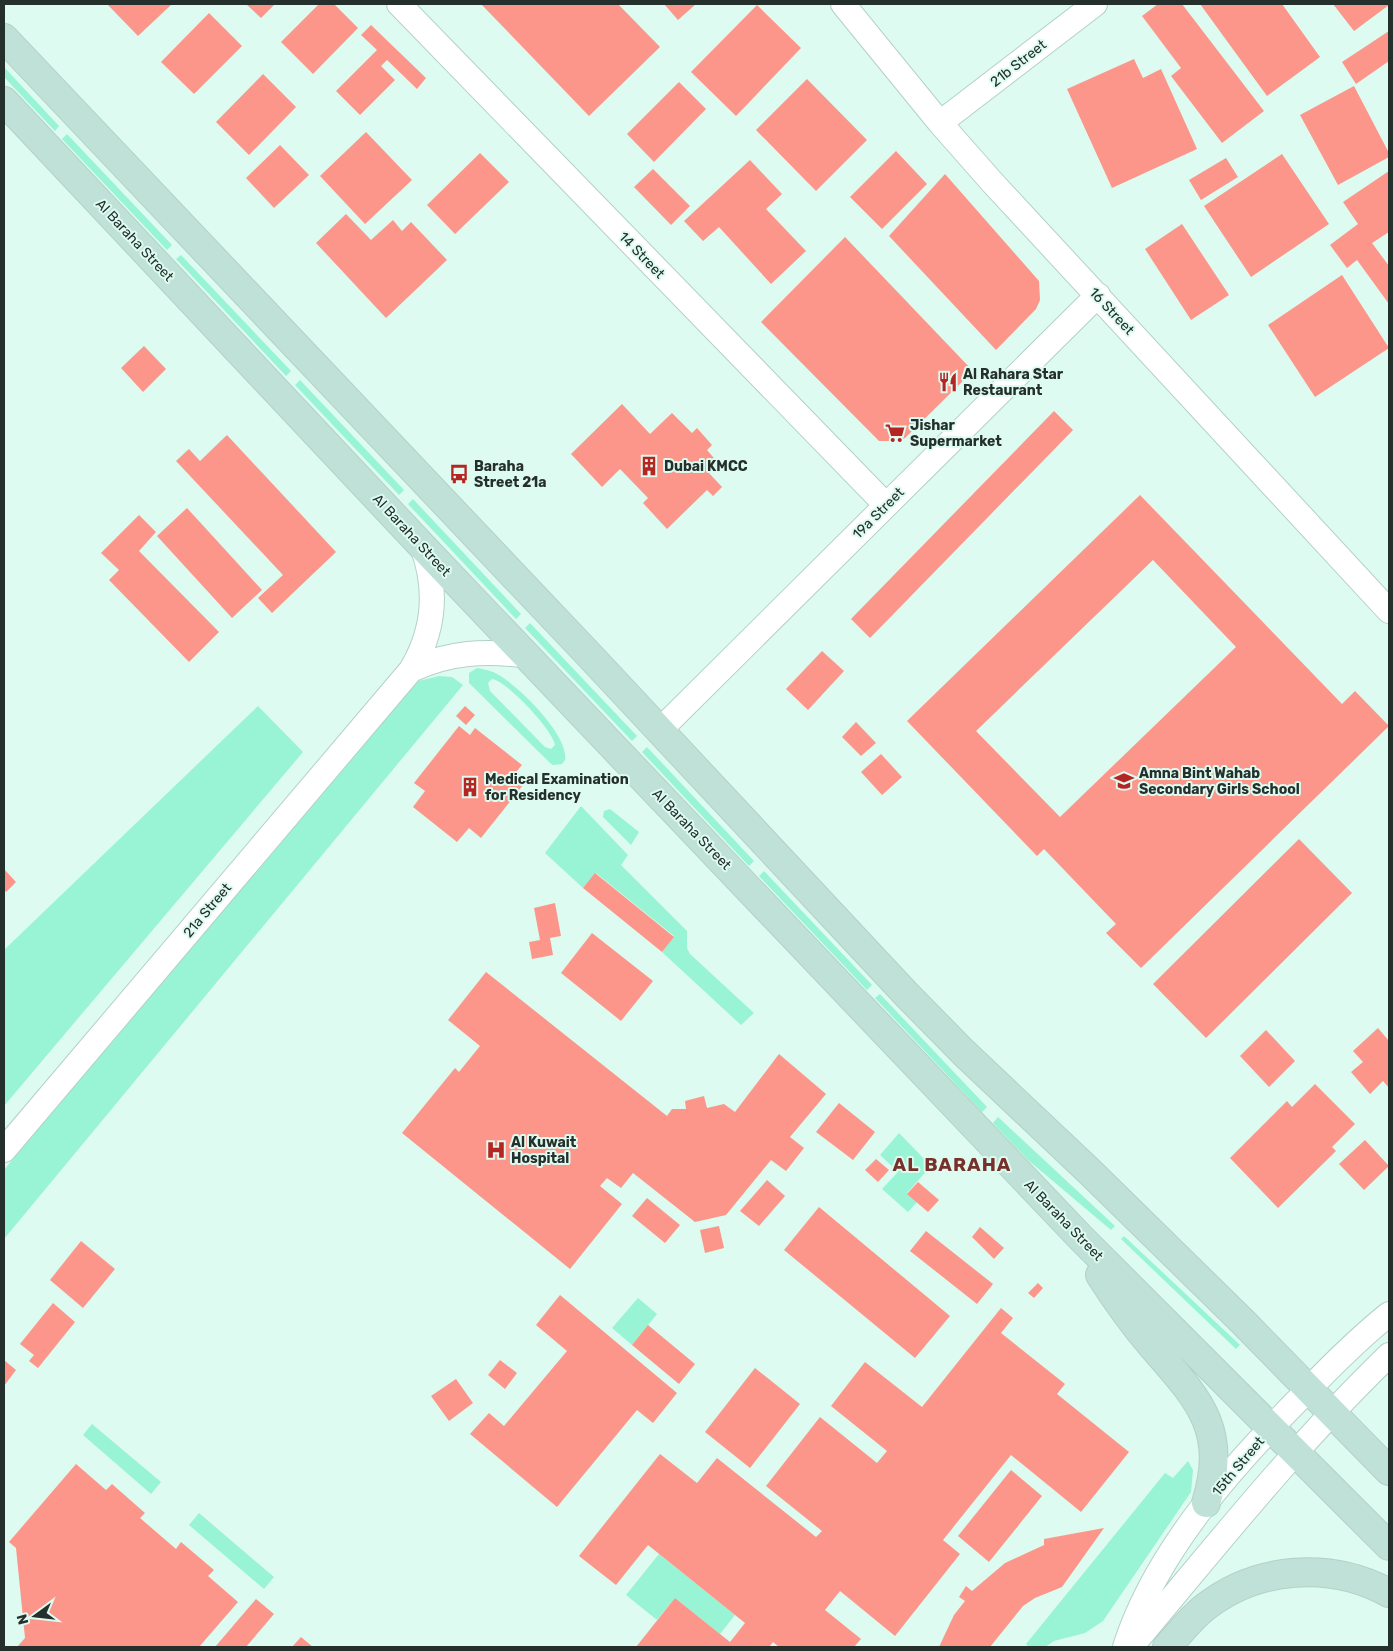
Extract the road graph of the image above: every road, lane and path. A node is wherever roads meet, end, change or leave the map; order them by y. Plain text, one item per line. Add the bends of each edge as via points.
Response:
1 (399, 4) edge
2 (843, 4) edge
3 (1095, 4) edge
4 (4, 38) edge
5 (4, 102) edge
6 (940, 123) junction
7 (1098, 295) junction
8 (886, 506) junction
9 (422, 546) junction
10 (1389, 611) edge
11 (527, 656) junction
12 (411, 670) junction
13 (659, 731) junction
14 (4, 1150) edge
15 (1081, 1238) junction
16 (1389, 1314) edge
17 (1389, 1356) edge
18 (1309, 1388) junction
19 (1332, 1411) junction
20 (1270, 1428) junction
21 (1294, 1452) junction
22 (1389, 1471) edge
23 (1206, 1503) junction
24 (1389, 1546) edge
25 (1389, 1593) edge
26 (1125, 1647) edge
27 (1132, 1647) edge
28 (1167, 1647) edge

1 - 8 street, 14 Street
2 - 6 street, 16 Street
3 - 6 street, 21b Street
4 - 13 street
5 - 9 street, Al Baraha Street
6 - 7 street, 16 Street
7 - 8 street, 19a Street
7 - 10 street, 16 Street
8 - 13 street, 19a Street
9 - 11 street, Al Baraha Street
9 - 12 street, 21a Street via 432,580 432,615 424,646
11 - 12 street, 21a Street via 483,652 461,654 440,658
11 - 15 street, Al Baraha Street
12 - 14 street, 21a Street
13 - 18 street via 964,1053
15 - 20 street, Al Baraha Street
15 - 23 street via 1124,1311 1200,1404 1214,1454 1214,1471
16 - 18 street, 15th Street via 1338,1357
17 - 19 street
18 - 19 street
18 - 20 street, 15th Street
19 - 21 street
19 - 22 street
20 - 21 street, Al Baraha Street
20 - 23 street, 15th Street
21 - 24 street, Al Baraha Street
21 - 27 street
23 - 26 street, 15th Street via 1148,1591
25 - 28 street via 1334,1574 1295,1572 1265,1577 1244,1584 1205,1608

